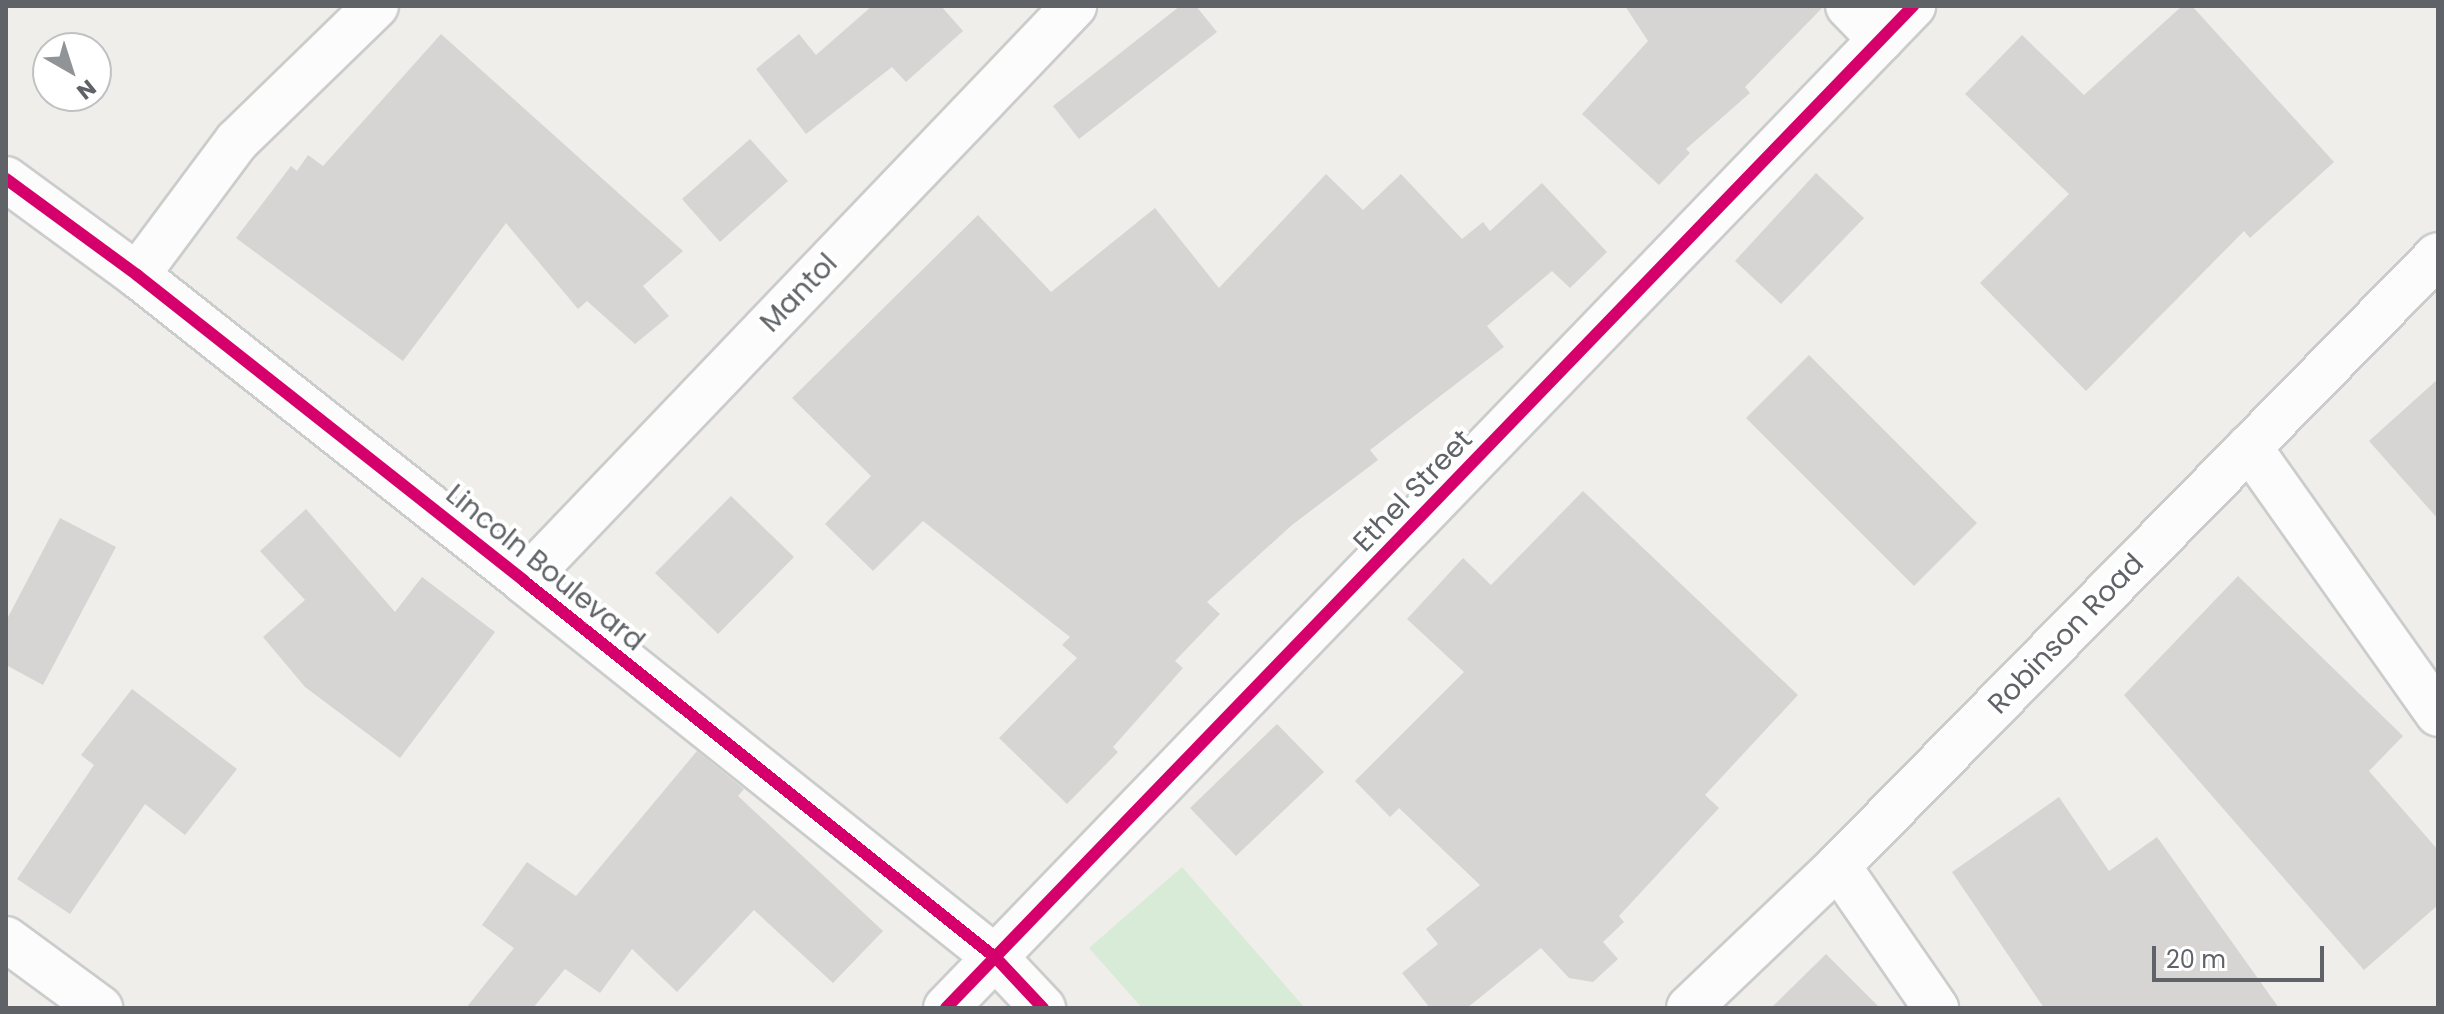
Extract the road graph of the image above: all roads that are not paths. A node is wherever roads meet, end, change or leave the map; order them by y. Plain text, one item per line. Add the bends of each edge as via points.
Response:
1 (376, 6) edge
2 (1074, 6) edge
3 (1848, 6) edge
4 (1913, 6) edge
5 (1881, 40) junction
6 (6, 179) edge
7 (2438, 255) edge
8 (137, 275) junction
9 (2249, 447) junction
10 (524, 581) junction
11 (2438, 714) edge
12 (1838, 866) junction
13 (6, 939) edge
14 (996, 958) junction
15 (100, 1008) edge
16 (946, 1008) edge
17 (1043, 1008) edge
18 (1689, 1008) edge
19 (1936, 1008) edge

1 - 8 street via 237,141
2 - 10 street, Mantol
3 - 5 street
4 - 5 street, Ethel Street
5 - 14 street, Ethel Street
6 - 8 street, Lincoln Boulevard
7 - 9 street, Robinson Road
8 - 10 street, Lincoln Boulevard
9 - 11 street
9 - 12 street, Robinson Road
10 - 14 street, Lincoln Boulevard
12 - 18 street, Robinson Road
12 - 19 street
13 - 15 street
14 - 16 street, Ethel Street
14 - 17 street, Lincoln Boulevard

